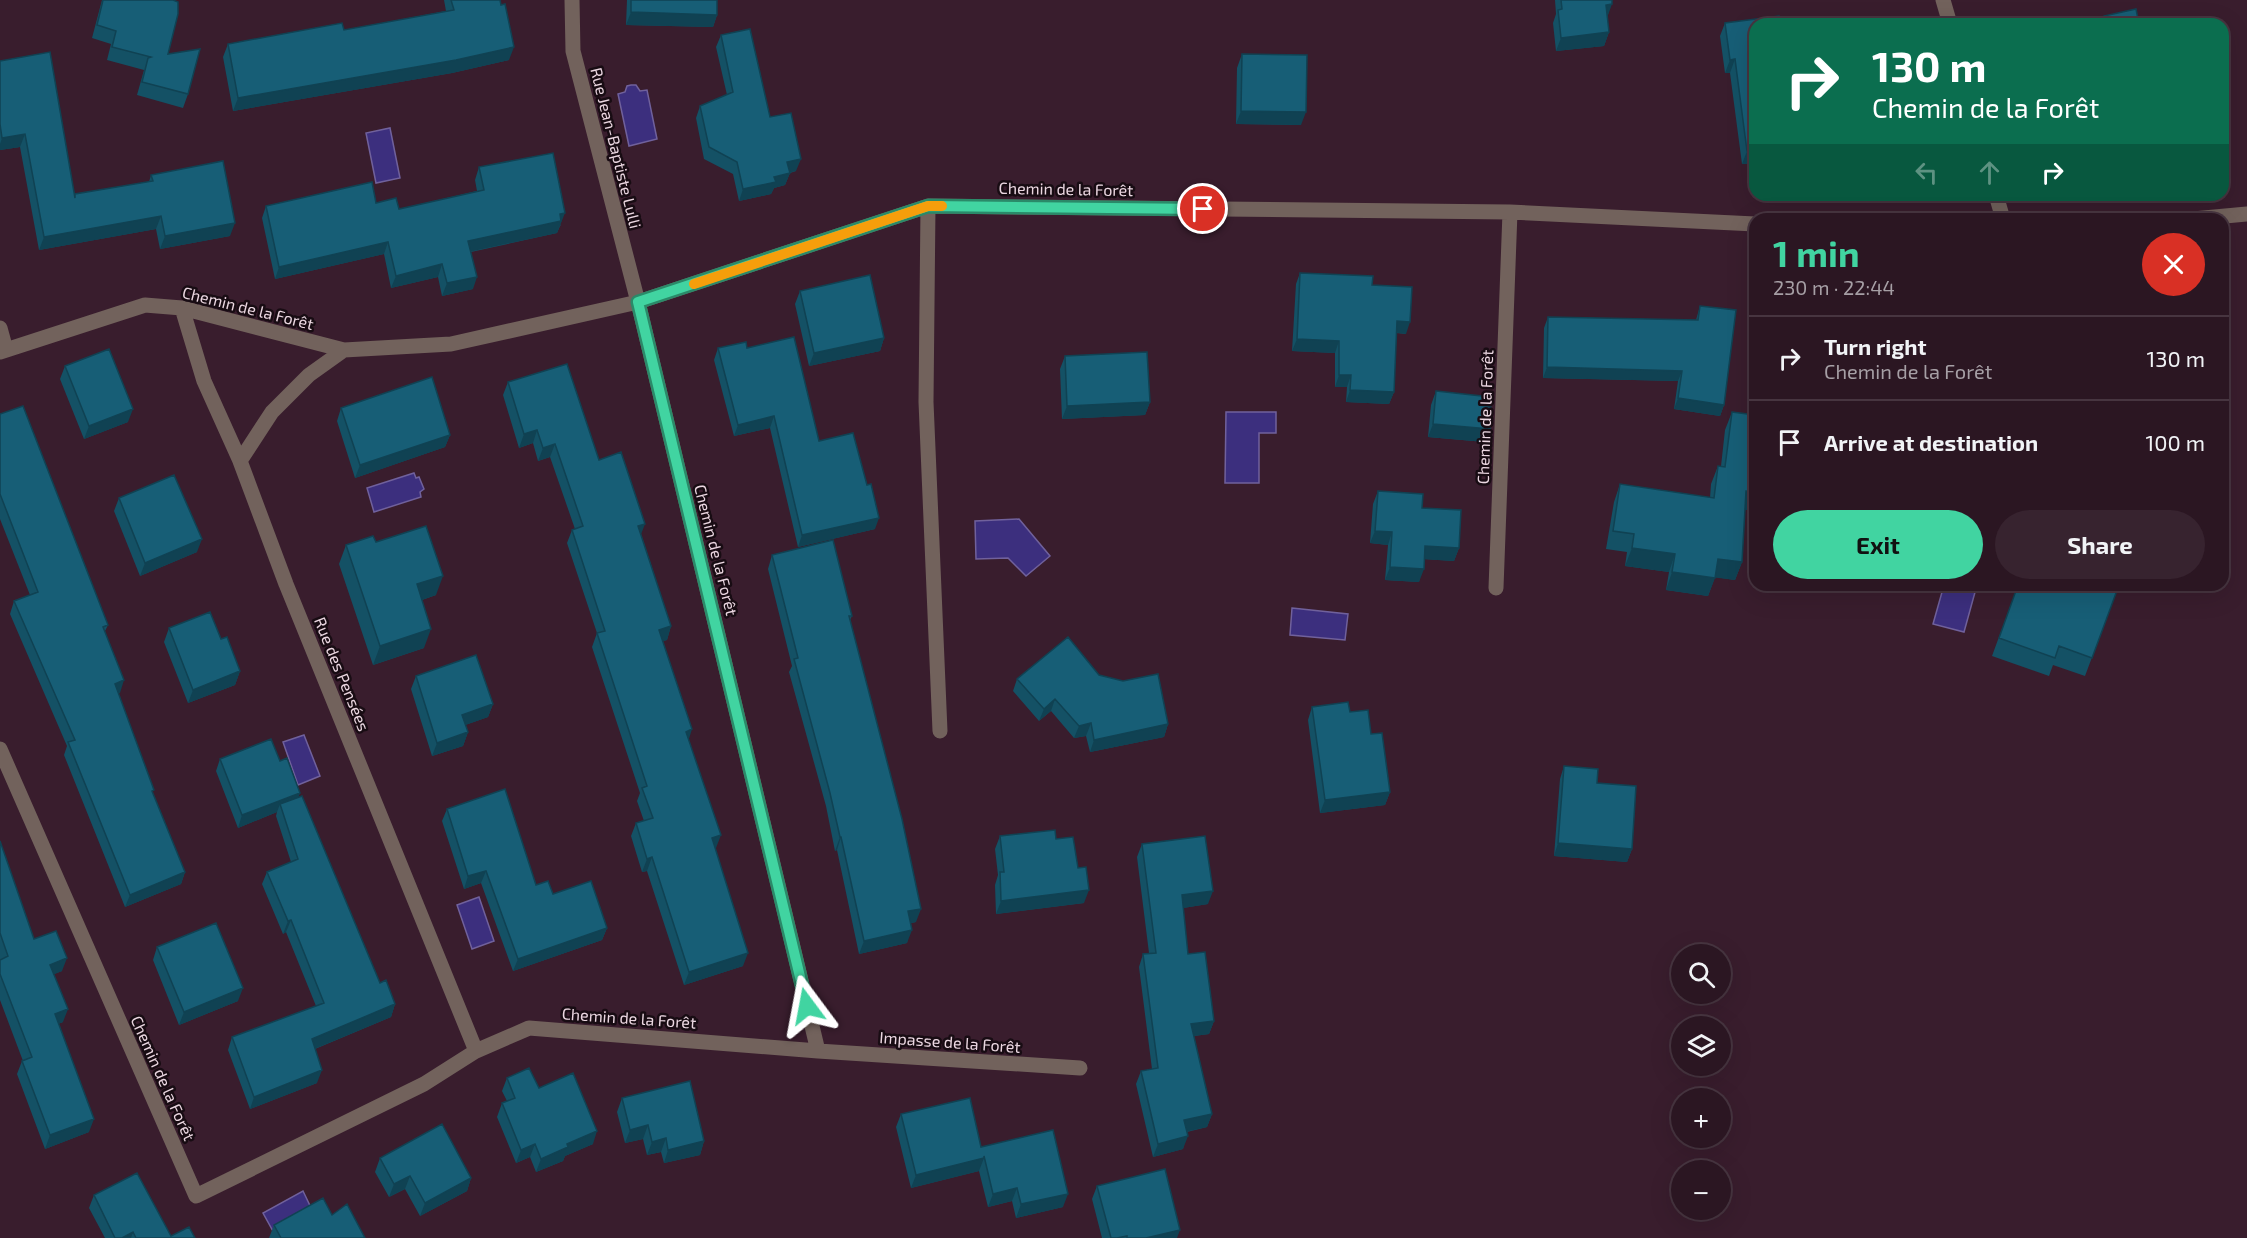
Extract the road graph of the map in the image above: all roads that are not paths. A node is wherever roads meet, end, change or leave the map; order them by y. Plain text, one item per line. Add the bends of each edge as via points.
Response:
1 (573, 0) edge
2 (1943, 0) edge
3 (1948, 18) edge
4 (928, 206) junction
5 (1510, 212) junction
6 (2247, 214) edge
7 (2229, 216) edge
8 (1749, 224) edge
9 (638, 302) junction
10 (182, 308) junction
11 (0, 328) edge
12 (344, 350) junction
13 (3, 351) edge
14 (240, 461) junction
15 (1496, 588) dead end
16 (940, 731) dead end
17 (0, 749) edge
18 (476, 1051) junction
19 (818, 1051) junction
20 (1080, 1068) dead end

1 - 9 street, Rue Jean-Baptiste Lulli via 573,51
2 - 3 street
4 - 5 street, Chemin de la Forêt
4 - 9 street, Chemin de la Forêt
4 - 16 street via 926,402
5 - 8 street, Chemin de la Forêt
5 - 15 street, Chemin de la Forêt
6 - 7 street
9 - 12 street, Chemin de la Forêt via 450,344
9 - 19 street, Chemin de la Forêt
10 - 12 street, Chemin de la Forêt
10 - 13 street, Chemin de la Forêt via 145,306
10 - 14 street, Rue des Pensées via 204,381
11 - 13 street, Chemin de la Forêt
12 - 14 street via 309,375 272,412
14 - 18 street, Rue des Pensées via 290,595
17 - 18 street, Chemin de la Forêt via 196,1196 424,1084
18 - 19 street, Chemin de la Forêt via 529,1028
19 - 20 street, Impasse de la Forêt

